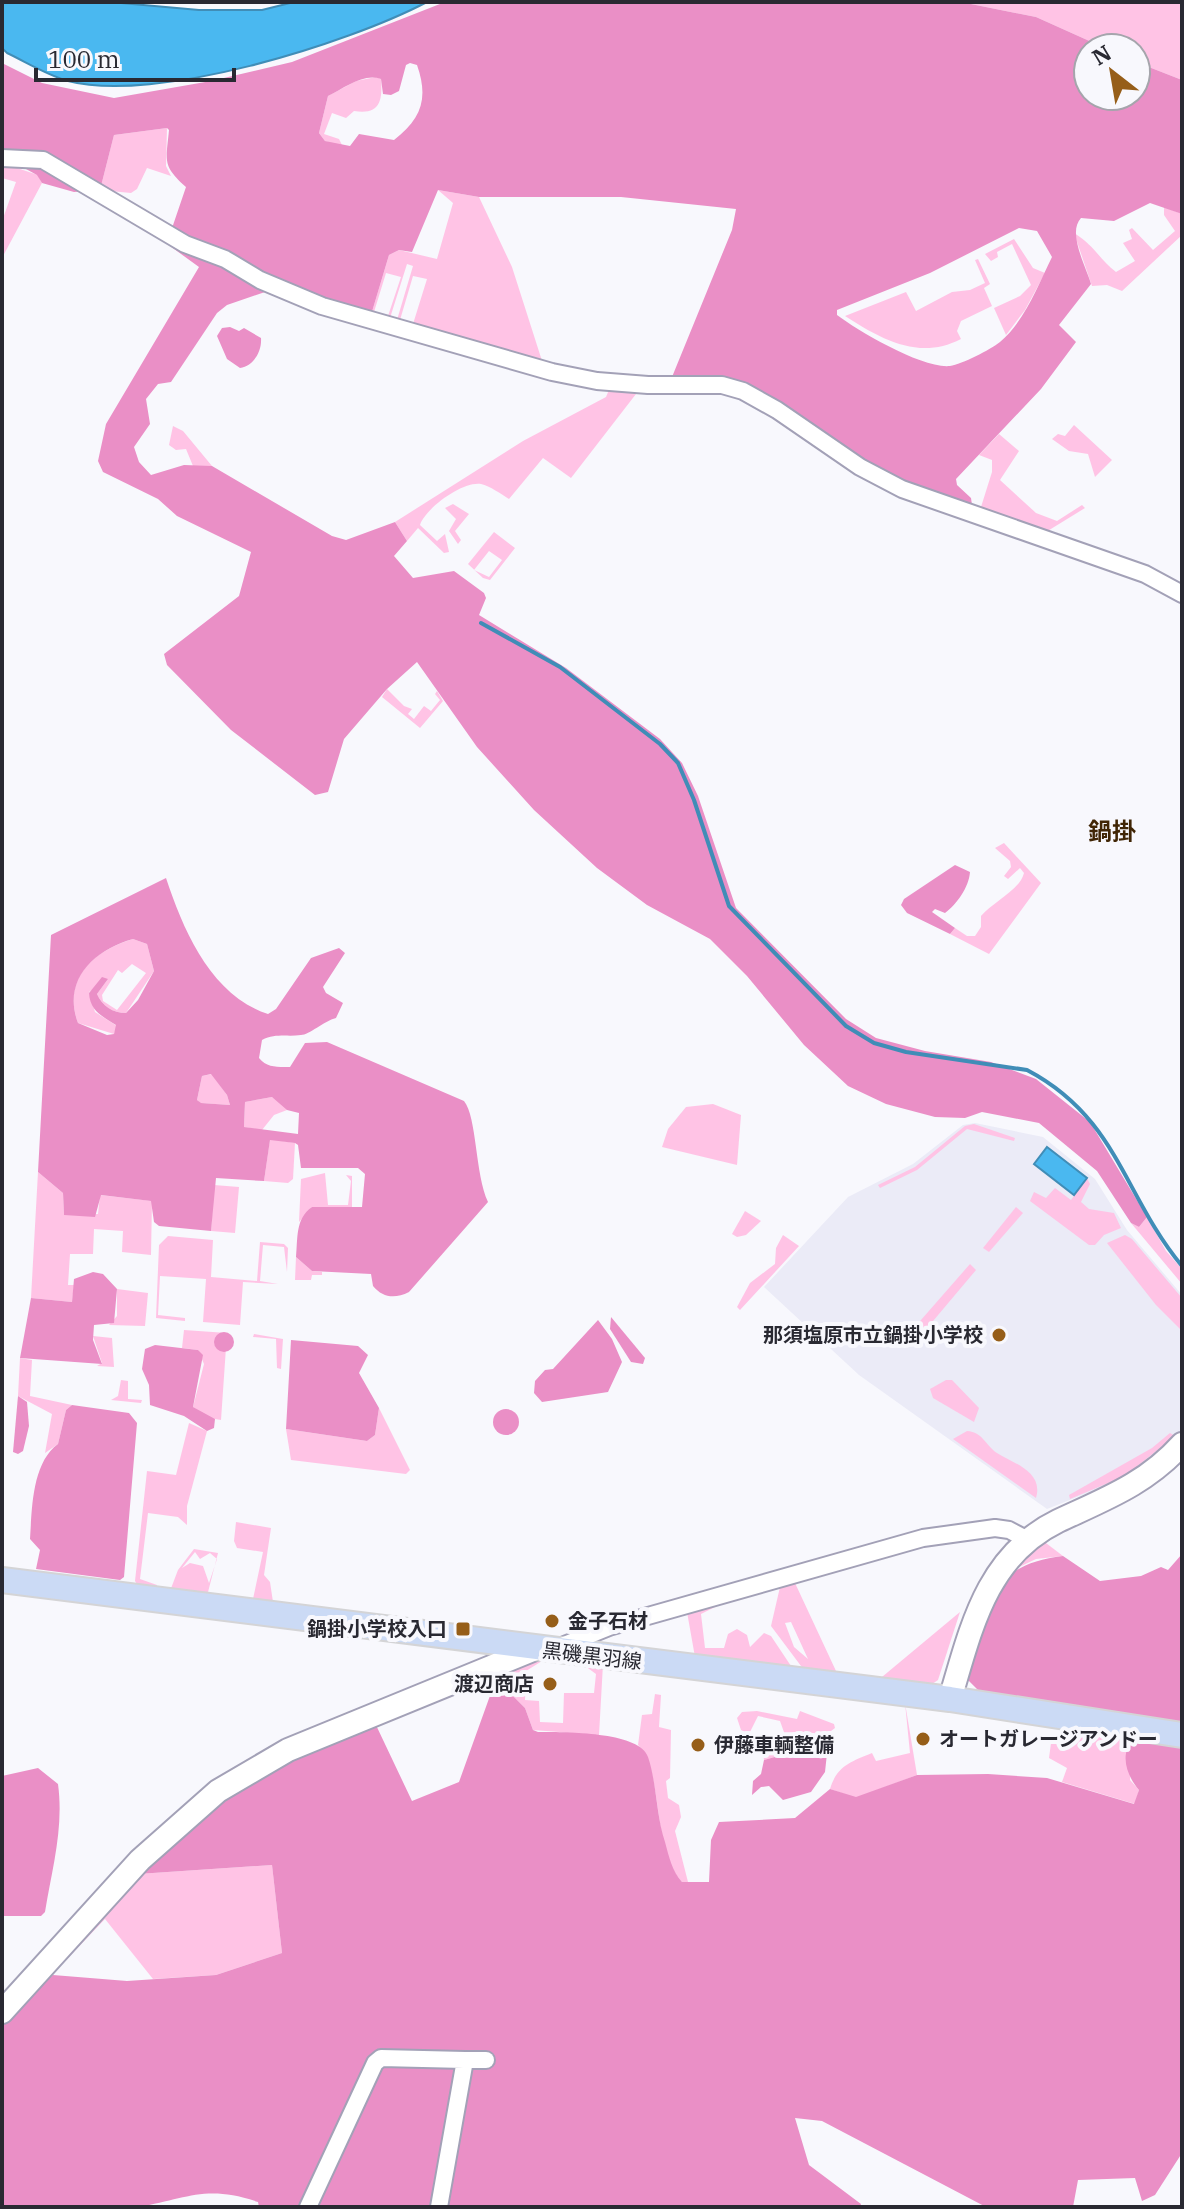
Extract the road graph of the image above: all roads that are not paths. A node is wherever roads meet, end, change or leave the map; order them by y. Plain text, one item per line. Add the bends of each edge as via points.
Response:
1 (2, 158) edge
2 (1182, 594) edge
3 (1182, 1444) edge
4 (1028, 1540) junction
5 (2, 1580) edge
6 (542, 1650) junction
7 (950, 1699) junction
8 (1182, 1735) edge
9 (2, 2012) edge
10 (465, 2060) junction
11 (486, 2060) dead end
12 (308, 2207) edge
13 (439, 2207) edge

1 - 2 street via 43,160 185,244 322,306 552,372 743,391 902,489 1145,574
3 - 4 street via 1133,1487
4 - 6 street via 995,1528 923,1538
4 - 7 street via 987,1589
5 - 6 main road, 黒磯黒羽線
6 - 7 main road, 黒磯黒羽線
6 - 9 street via 288,1750 218,1791 140,1860
7 - 8 main road, 黒磯黒羽線
10 - 11 street
10 - 12 street via 381,2058 375,2063
10 - 13 street

